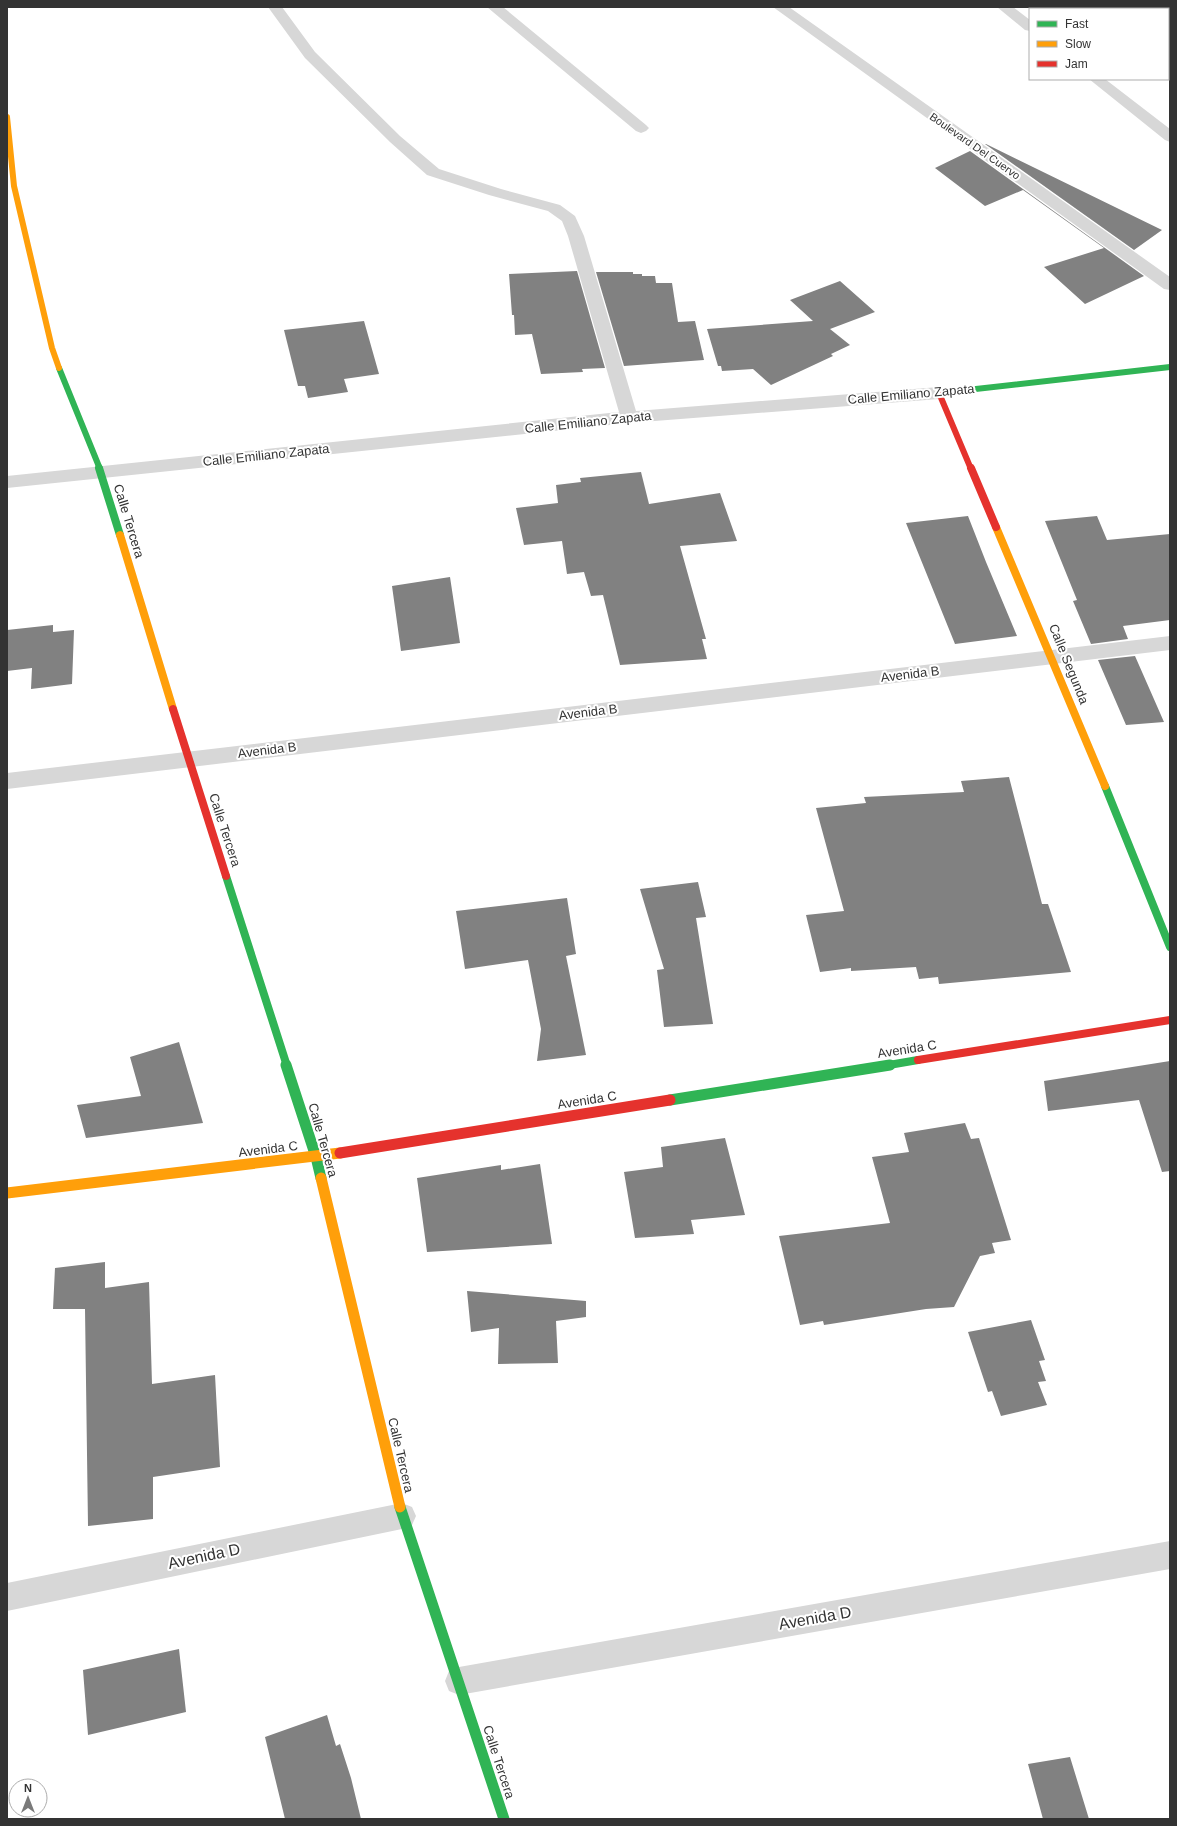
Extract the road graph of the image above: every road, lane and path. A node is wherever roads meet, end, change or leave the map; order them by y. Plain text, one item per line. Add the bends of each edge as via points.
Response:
1 (275, 7) edge
2 (494, 7) edge
3 (780, 7) edge
4 (1004, 7) edge
5 (1029, 26) edge
6 (1097, 80) edge
7 (7, 117) edge
8 (641, 128) dead end
9 (1170, 137) edge
10 (10, 186) edge
11 (1170, 285) edge
12 (1170, 367) edge
13 (939, 393) junction
14 (630, 417) junction
15 (101, 472) junction
16 (7, 482) edge
17 (1170, 643) edge
18 (1052, 657) junction
19 (189, 760) junction
20 (7, 781) edge
21 (1170, 947) edge
22 (1170, 1020) edge
23 (316, 1157) junction
24 (7, 1193) edge
25 (402, 1516) junction
26 (1170, 1556) edge
27 (7, 1597) edge
28 (459, 1681) junction
29 (504, 1819) edge

1 - 14 street via 310,54 433,172 554,208 569,219
2 - 8 street
3 - 11 street, Boulevard Del Cuervo
4 - 5 street
6 - 9 street
7 - 10 street, Calle Tercera
10 - 15 street, Calle Tercera via 52,348
12 - 13 street, Calle Emiliano Zapata
13 - 14 street, Calle Emiliano Zapata
13 - 18 street, Calle Segunda
14 - 15 street, Calle Emiliano Zapata
15 - 16 street, Calle Emiliano Zapata
15 - 19 street, Calle Tercera
17 - 18 street, Avenida B
18 - 19 street, Avenida B
18 - 21 street, Calle Segunda
19 - 20 street, Avenida B
19 - 23 street, Calle Tercera
22 - 23 street, Avenida C
23 - 24 street, Avenida C
23 - 25 street, Calle Tercera
25 - 27 street, Avenida D
25 - 28 street, Calle Tercera
26 - 28 street, Avenida D
28 - 29 street, Calle Tercera

